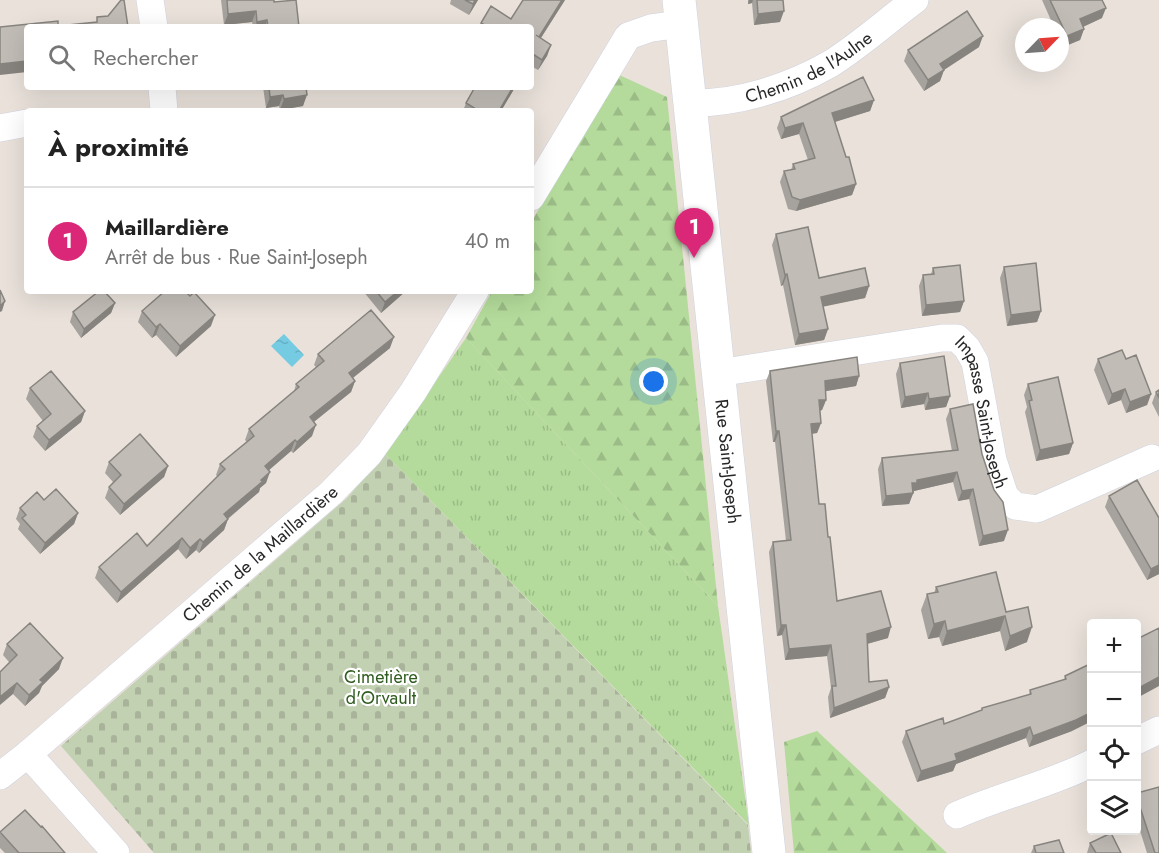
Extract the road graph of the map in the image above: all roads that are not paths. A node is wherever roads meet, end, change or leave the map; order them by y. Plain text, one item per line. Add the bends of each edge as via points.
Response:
1 (150, 0) edge
2 (915, 0) edge
3 (680, 12) edge
4 (154, 24) edge
5 (162, 90) edge
6 (688, 103) junction
7 (164, 108) edge
8 (24, 124) edge
9 (0, 128) edge
10 (534, 192) edge
11 (473, 294) edge
12 (718, 373) junction
13 (1152, 458) dead end
14 (1159, 730) edge
15 (1141, 739) edge
16 (28, 754) junction
17 (1087, 766) edge
18 (0, 776) edge
19 (957, 814) dead end
20 (116, 853) edge
21 (769, 853) edge

1 - 4 street
2 - 6 street, Chemin de l'Aulne via 830,63 788,84 741,98
3 - 6 main road, Rue Saint-Joseph
3 - 10 street via 628,36
5 - 7 street
6 - 12 main road, Rue Saint-Joseph
8 - 9 street
11 - 16 street, Chemin de la Maillardière via 413,392 369,454 331,493
12 - 13 street, Impasse Saint-Joseph via 957,338 975,362 993,460 1005,496 1015,506 1037,509
12 - 21 main road, Rue Saint-Joseph
14 - 15 street
16 - 18 street, Chemin de la Maillardière
16 - 20 street
17 - 19 street

